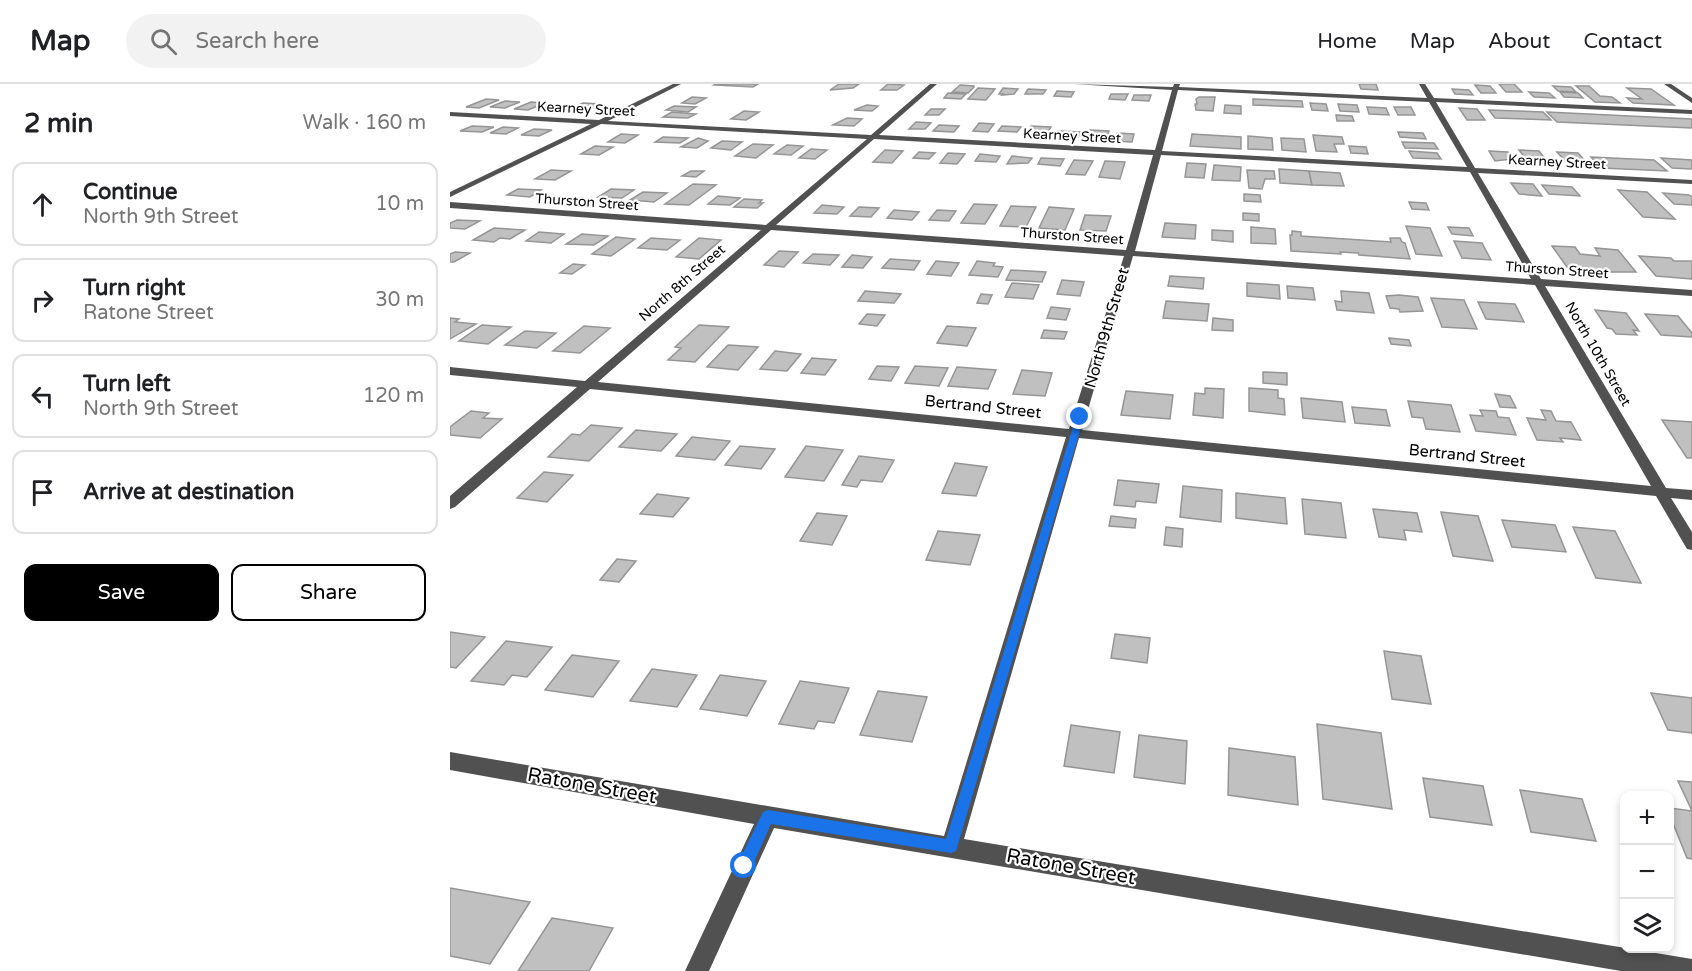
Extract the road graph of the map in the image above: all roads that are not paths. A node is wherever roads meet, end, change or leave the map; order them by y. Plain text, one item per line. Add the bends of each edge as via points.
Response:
1 (678, 84) edge
2 (934, 84) edge
3 (1076, 84) edge
4 (1422, 84) edge
5 (1667, 84) edge
6 (1176, 86) edge
7 (1432, 100) junction
8 (1692, 101) edge
9 (1692, 112) edge
10 (450, 114) edge
11 (599, 122) junction
12 (873, 137) junction
13 (1156, 152) junction
14 (1473, 170) junction
15 (1692, 182) edge
16 (450, 195) edge
17 (450, 205) edge
18 (768, 228) junction
19 (1128, 253) junction
20 (1538, 282) junction
21 (1692, 293) edge
22 (450, 371) edge
23 (588, 385) junction
24 (1075, 433) junction
25 (1661, 492) junction
26 (1692, 495) edge
27 (450, 504) edge
28 (1692, 545) edge
29 (450, 761) edge
30 (768, 817) junction
31 (951, 846) junction
32 (697, 971) edge
33 (1692, 971) edge

1 - 11 street
2 - 12 street, North 8th Street
3 - 6 street
4 - 7 street, North 10th Street
5 - 8 street
6 - 7 street
6 - 13 street, North 9th Street
7 - 9 street
7 - 14 street, North 10th Street
10 - 11 street, Kearney Street
11 - 12 street, Kearney Street
11 - 16 street
12 - 13 street, Kearney Street
12 - 18 street, North 8th Street
13 - 14 street, Kearney Street
13 - 19 street, North 9th Street
14 - 15 street, Kearney Street
14 - 20 street, North 10th Street
17 - 18 street, Thurston Street
18 - 19 street, Thurston Street
18 - 23 street, North 8th Street
19 - 20 street, Thurston Street
19 - 24 street, North 9th Street
20 - 21 street, Thurston Street
20 - 25 street, North 10th Street
22 - 23 street, Bertrand Street
23 - 24 street, Bertrand Street
23 - 27 street, North 8th Street
24 - 25 street, Bertrand Street
24 - 31 street, North 9th Street
25 - 26 street, Bertrand Street
25 - 28 street, North 10th Street
29 - 30 street, Ratone Street
30 - 31 street, Ratone Street
30 - 32 street
31 - 33 street, Ratone Street

